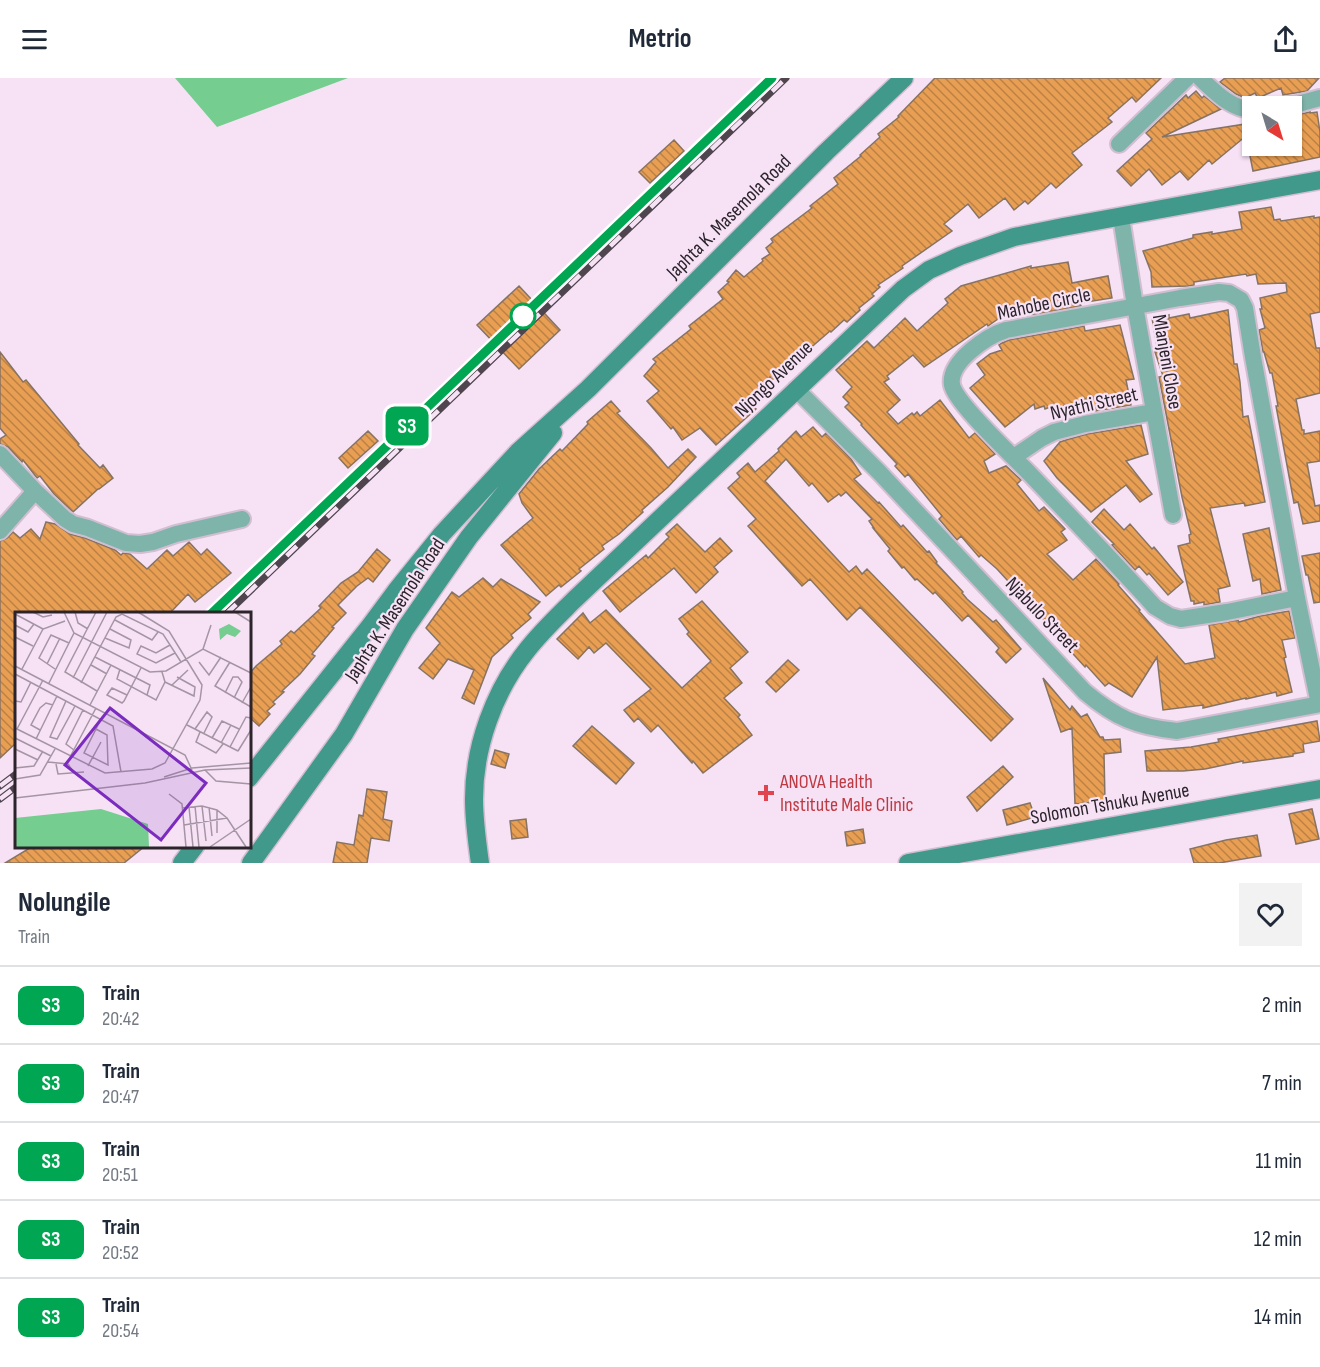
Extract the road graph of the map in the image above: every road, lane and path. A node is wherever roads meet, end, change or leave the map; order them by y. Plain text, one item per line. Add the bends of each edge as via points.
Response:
1 (904, 78) edge
2 (1187, 78) edge
3 (1200, 78) edge
4 (1320, 98) edge
5 (1302, 103) edge
6 (1242, 108) edge
7 (1119, 144) dead end
8 (1320, 180) edge
9 (1121, 217) junction
10 (1135, 306) junction
11 (796, 389) junction
12 (588, 390) junction
13 (1154, 412) junction
14 (0, 454) edge
15 (1014, 458) junction
16 (35, 491) junction
17 (1173, 515) dead end
18 (242, 519) dead end
19 (0, 531) edge
20 (1298, 598) junction
21 (1320, 704) edge
22 (250, 777) edge
23 (1320, 789) edge
24 (193, 848) edge
25 (182, 863) edge
26 (251, 863) edge
27 (480, 863) edge
28 (908, 863) edge

1 - 12 street, Japhta K. Masemola Road
2 - 7 street
3 - 6 street via 1229,103
4 - 5 street
8 - 9 street, Njongo Avenue
9 - 10 street, Mlanjeni Close
9 - 11 street, Njongo Avenue via 1014,237 930,270 903,289
10 - 13 street, Mlanjeni Close
10 - 15 street, Mahobe Circle via 997,333 963,359 952,374 952,387 978,422
10 - 20 street, Mahobe Circle via 1219,292 1241,300
11 - 21 street, Njabulo Street via 1085,692 1113,713 1134,723 1177,731
11 - 27 street, Njongo Avenue via 574,600 526,651 496,700 484,731 474,796
12 - 22 street, Japhta K. Masemola Road via 518,452 442,534
12 - 26 street, Japhta K. Masemola Road via 469,537 405,629 344,734
13 - 15 street, Nyathi Street via 1054,432
13 - 17 street, Mlanjeni Close
14 - 16 street
15 - 20 street, Mahobe Circle via 1155,607 1170,616 1180,619
16 - 18 street via 73,524 126,543 153,542
16 - 19 street
20 - 21 street, Mahobe Circle
23 - 28 street, Solomon Tshuku Avenue
24 - 25 street

